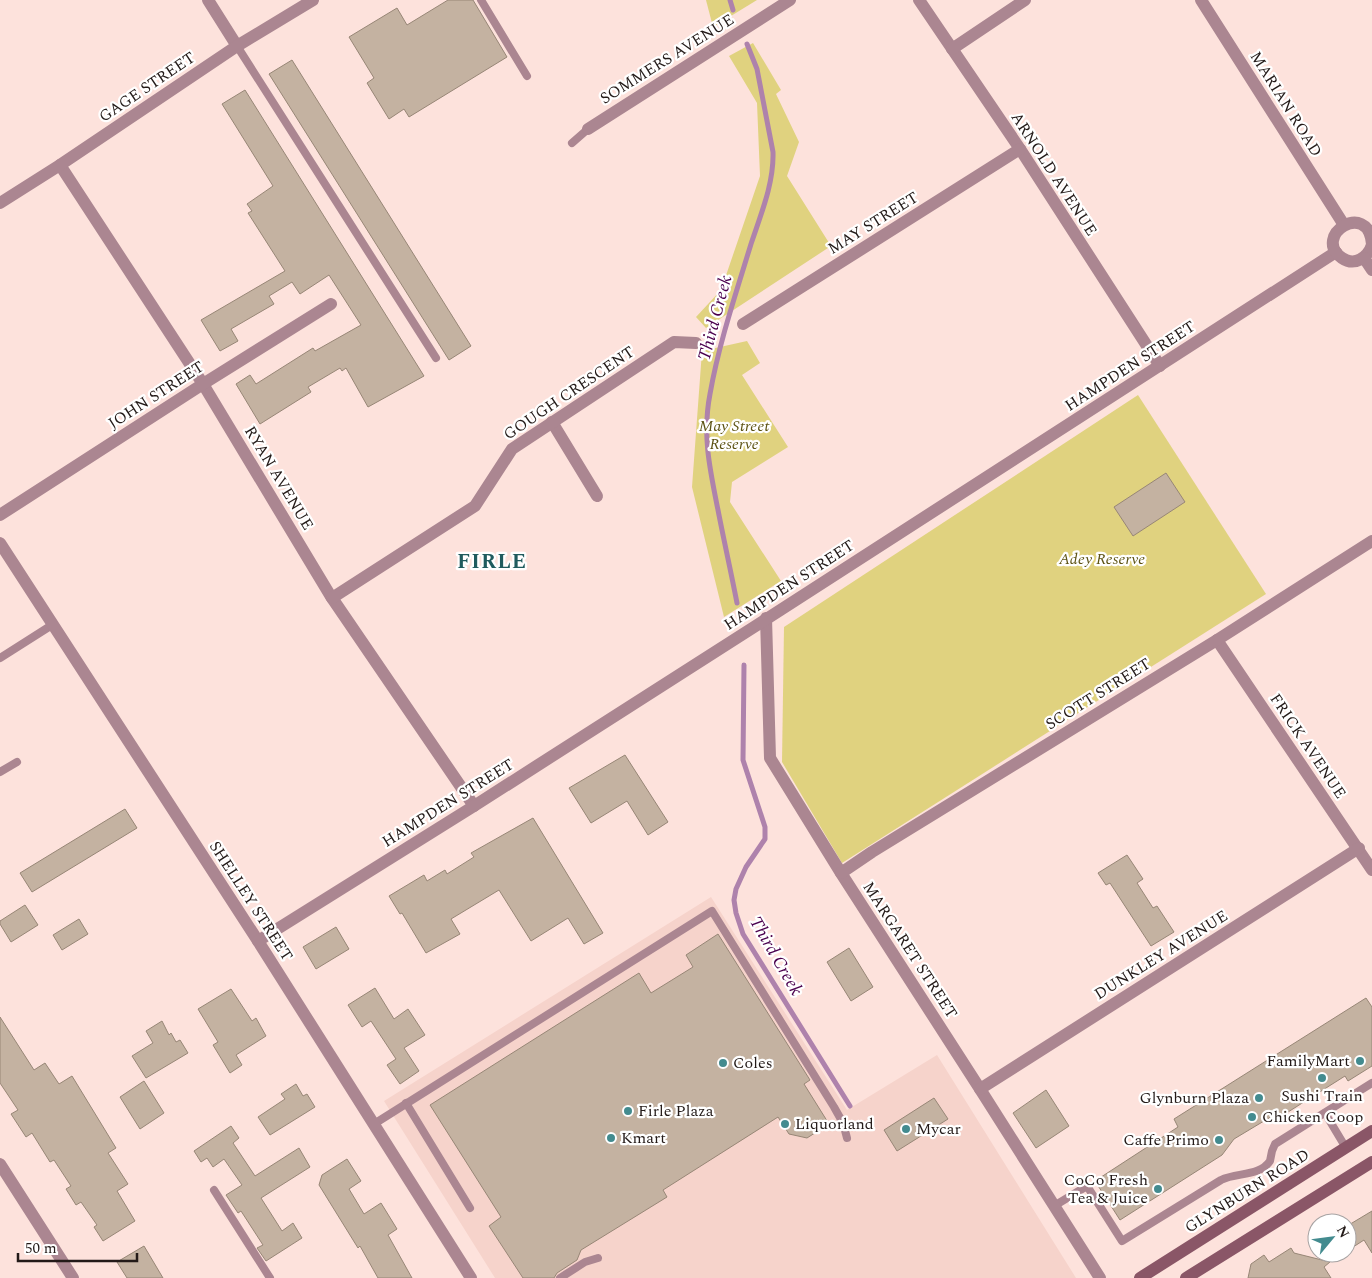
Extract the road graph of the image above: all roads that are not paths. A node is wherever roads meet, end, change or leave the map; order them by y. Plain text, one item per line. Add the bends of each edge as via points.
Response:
1 (208, 0) edge
2 (313, 0) edge
3 (481, 0) edge
4 (790, 0) edge
5 (920, 0) edge
6 (1025, 0) edge
7 (1201, 0) edge
8 (237, 46) junction
9 (952, 49) junction
10 (527, 76) dead end
11 (588, 129) joint
12 (572, 143) dead end
13 (1020, 149) junction
14 (60, 165) junction
15 (0, 203) edge
16 (1344, 225) junction
17 (1372, 244) edge
18 (1336, 252) junction
19 (1364, 258) junction
20 (1372, 270) edge
21 (331, 304) dead end
22 (743, 324) dead end
23 (696, 342) dead end
24 (436, 358) dead end
25 (1160, 366) junction
26 (203, 384) junction
27 (552, 422) junction
28 (597, 496) dead end
29 (0, 515) edge
30 (1372, 541) edge
31 (0, 543) edge
32 (332, 598) junction
33 (766, 618) junction
34 (52, 625) junction
35 (1217, 640) junction
36 (0, 658) edge
37 (17, 762) dead end
38 (0, 772) edge
39 (474, 806) junction
40 (1359, 848) junction
41 (1372, 870) edge
42 (841, 873) junction
43 (258, 941) junction
44 (1372, 1083) edge
45 (980, 1088) junction
46 (406, 1103) junction
47 (1324, 1113) junction
48 (374, 1124) junction
49 (1372, 1131) edge
50 (847, 1138) dead end
51 (1346, 1148) junction
52 (1371, 1163) edge
53 (0, 1164) edge
54 (214, 1190) dead end
55 (1054, 1206) junction
56 (470, 1208) dead end
57 (598, 1258) dead end
58 (73, 1278) edge
59 (270, 1278) edge
60 (472, 1278) edge
61 (560, 1278) edge
62 (1100, 1278) edge
63 (1140, 1278) edge
64 (1186, 1278) edge

1 - 8 street
2 - 8 street, GAGE STREET
3 - 10 lane
4 - 11 street, SOMMERS AVENUE
5 - 9 street, ARNOLD AVENUE
6 - 9 street
7 - 16 street, MARIAN ROAD
8 - 14 street, GAGE STREET
8 - 24 lane
9 - 13 street, ARNOLD AVENUE
11 - 12 lane
13 - 22 street, MAY STREET
13 - 25 street, ARNOLD AVENUE
14 - 15 street, GAGE STREET
14 - 26 street, RYAN AVENUE
16 - 17 street via 1357,223 1366,228
16 - 18 street via 1334,236
17 - 19 street
18 - 19 street via 1347,261
18 - 25 street, HAMPDEN STREET
19 - 20 street
21 - 26 street, JOHN STREET
23 - 27 street, GOUGH CRESCENT via 674,342
25 - 33 street, HAMPDEN STREET
26 - 29 street, JOHN STREET
26 - 32 street, RYAN AVENUE
27 - 28 street
27 - 32 street, GOUGH CRESCENT via 512,449 475,506
30 - 35 street, SCOTT STREET
31 - 34 street, SHELLEY STREET
32 - 39 street, RYAN AVENUE
33 - 39 street, HAMPDEN STREET
33 - 42 street, MARGARET STREET via 770,758
34 - 36 lane
34 - 43 street, SHELLEY STREET
35 - 40 street, FRICK AVENUE
35 - 42 street, SCOTT STREET
37 - 38 lane
39 - 43 street, HAMPDEN STREET
40 - 41 street, FRICK AVENUE
40 - 45 street, DUNKLEY AVENUE
42 - 45 street, MARGARET STREET
43 - 48 street, SHELLEY STREET
44 - 47 lane
45 - 55 street, MARGARET STREET
46 - 48 lane
46 - 50 lane via 712,911 834,1107
46 - 56 lane
47 - 51 lane
47 - 55 lane via 1275,1144 1270,1161 1262,1168 1254,1173 1221,1180 1122,1242 1087,1186
48 - 60 street, SHELLEY STREET
49 - 51 main road, GLYNBURN ROAD
51 - 63 main road, GLYNBURN ROAD
52 - 64 main road
53 - 58 street
54 - 59 lane
55 - 62 street, MARGARET STREET
57 - 61 lane via 585,1262

